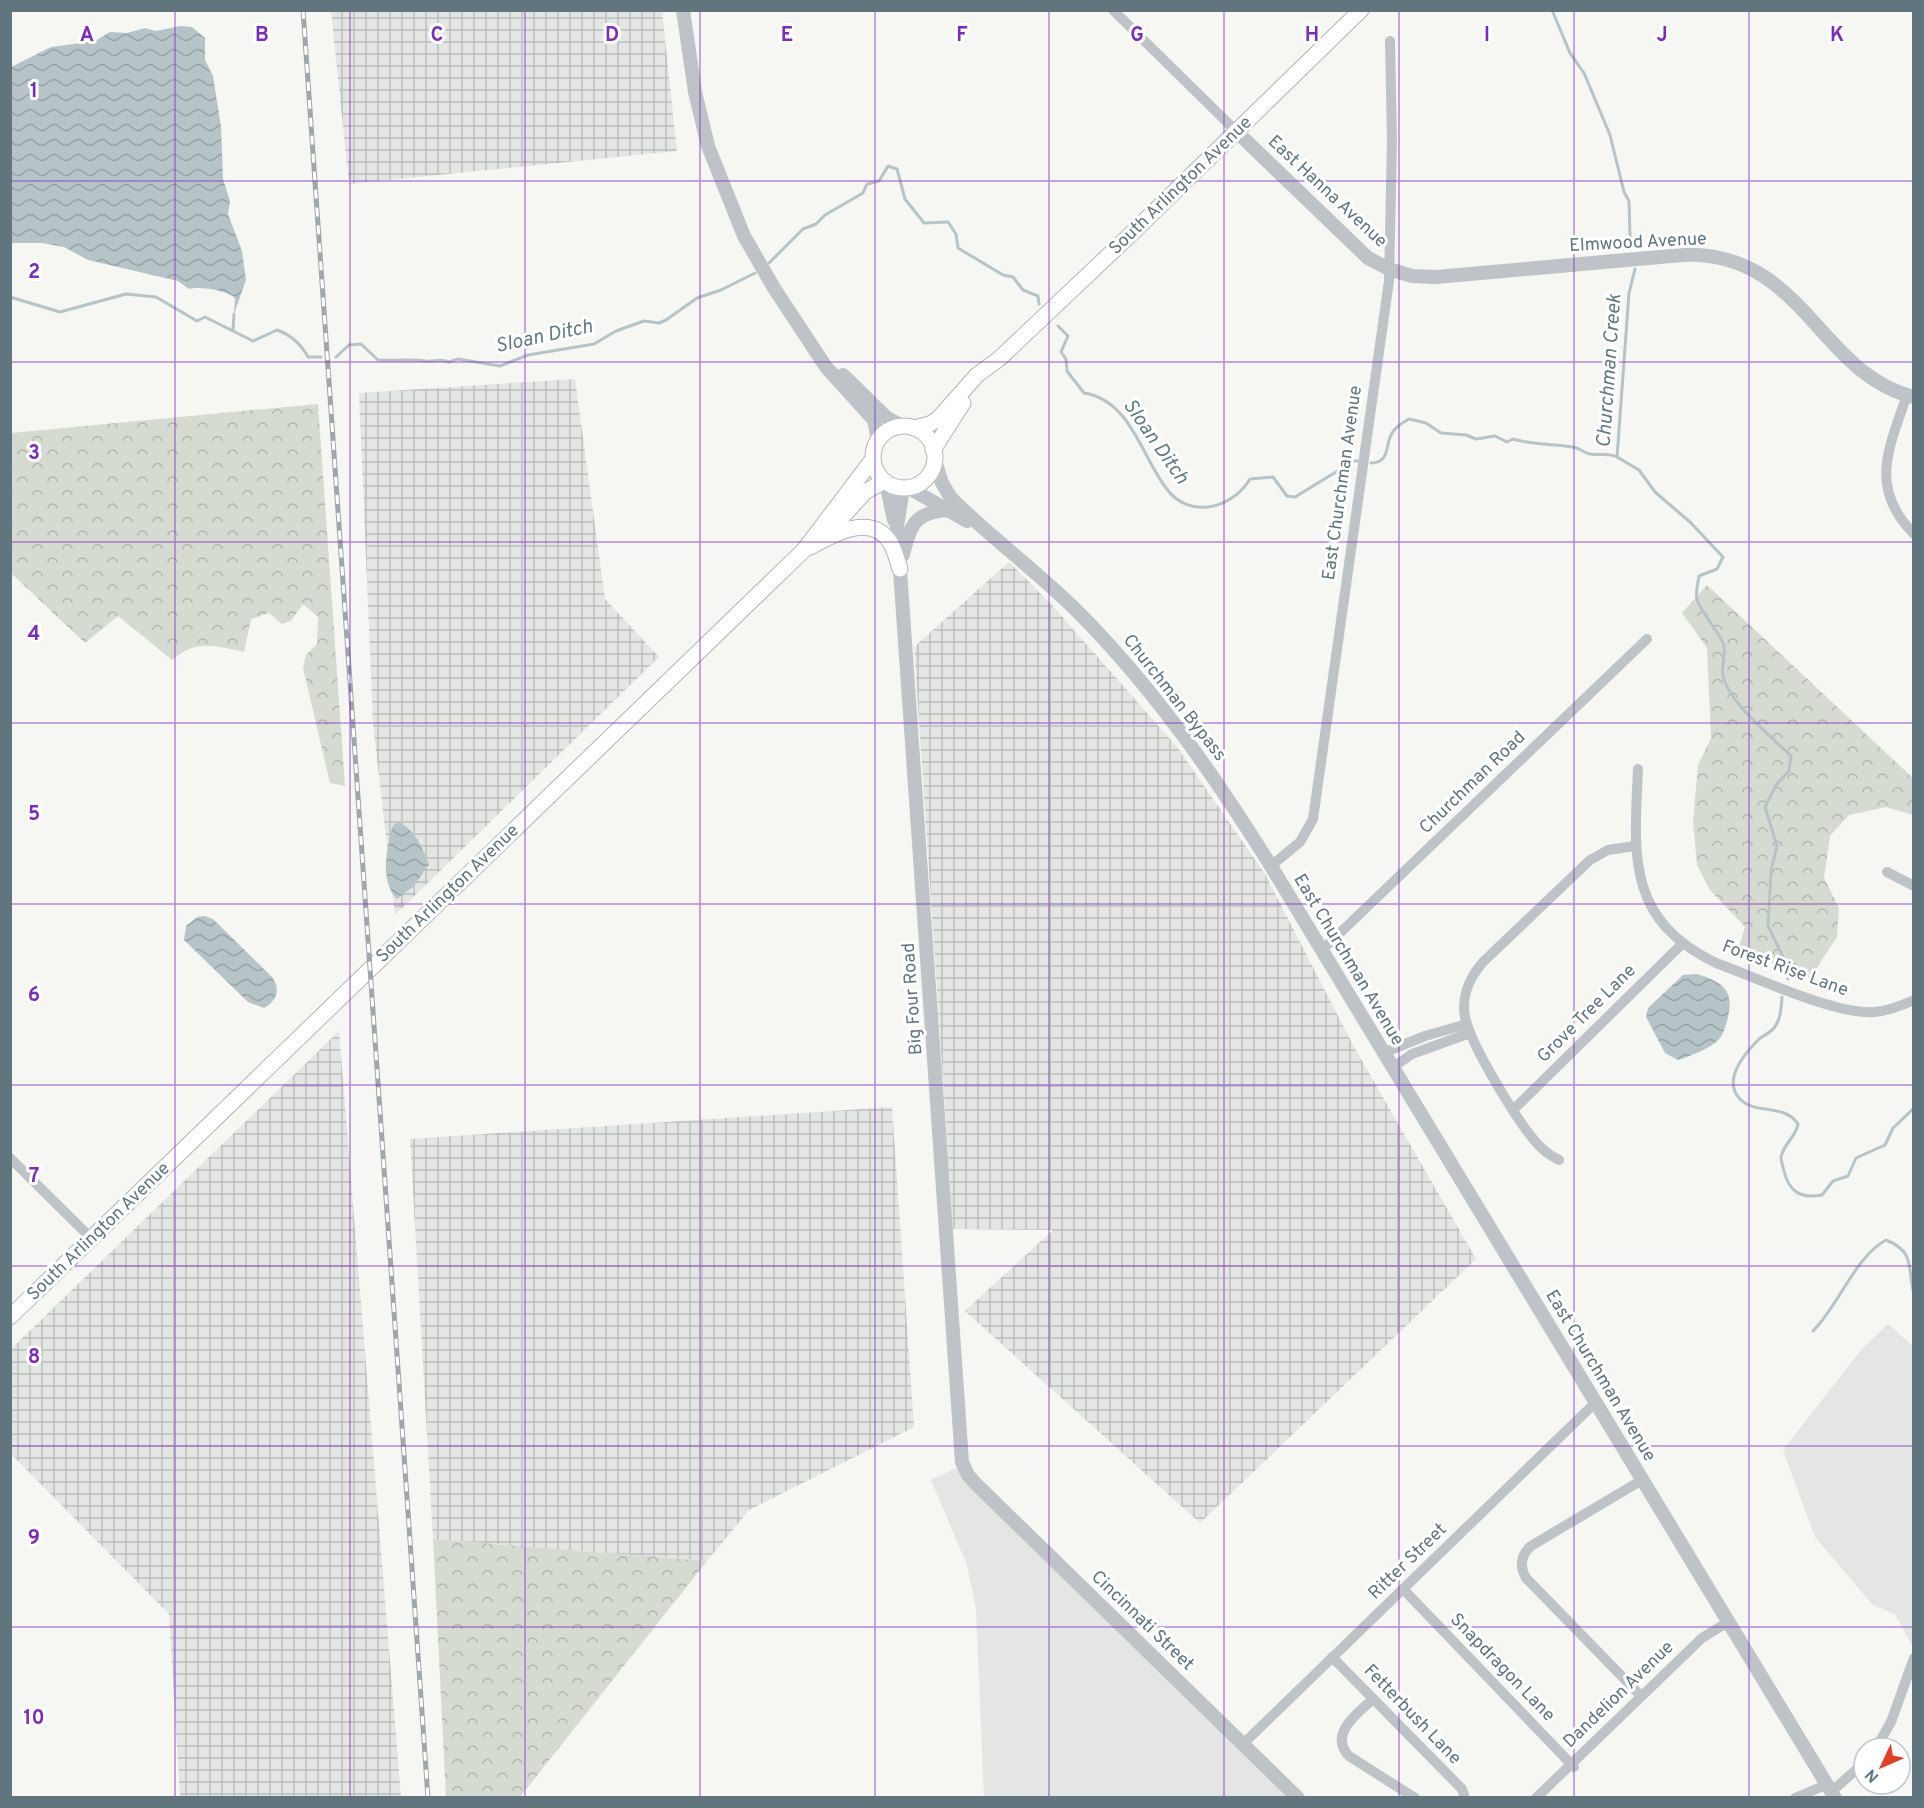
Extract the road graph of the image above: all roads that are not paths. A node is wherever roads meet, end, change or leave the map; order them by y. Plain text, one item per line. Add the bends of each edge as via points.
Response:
1 (683, 10) edge
2 (1113, 10) edge
3 (1361, 10) edge
4 (1390, 41) dead end
5 (1237, 132) junction
6 (1389, 269) junction
7 (814, 346) junction
8 (999, 359) junction
9 (1910, 396) edge
10 (909, 428) junction
11 (878, 440) junction
12 (934, 454) junction
13 (873, 459) junction
14 (885, 482) junction
15 (906, 488) junction
16 (948, 510) junction
17 (897, 527) junction
18 (1914, 534) edge
19 (821, 541) junction
20 (804, 550) junction
21 (1031, 567) junction
22 (900, 568) junction
23 (1647, 639) dead end
24 (1638, 769) dead end
25 (1635, 846) junction
26 (1271, 866) junction
27 (1887, 872) dead end
28 (1914, 886) edge
29 (1683, 943) junction
30 (1322, 951) junction
31 (1914, 1000) edge
32 (1469, 1029) junction
33 (1383, 1053) junction
34 (1392, 1068) junction
35 (1514, 1109) junction
36 (10, 1158) edge
37 (1559, 1160) dead end
38 (92, 1239) junction
39 (10, 1317) edge
40 (1595, 1403) junction
41 (964, 1467) joint
42 (1642, 1480) junction
43 (1404, 1590) junction
44 (1728, 1622) junction
45 (1332, 1657) junction
46 (1914, 1658) edge
47 (1641, 1696) junction
48 (1373, 1699) junction
49 (1883, 1736) edge
50 (1243, 1744) junction
51 (1573, 1766) junction
52 (1852, 1775) edge
53 (1833, 1793) edge
54 (1298, 1797) edge
55 (1415, 1797) edge
56 (1465, 1797) edge
57 (1536, 1797) edge
58 (1795, 1797) edge

1 - 7 street via 695,92 708,146 725,192 765,274
2 - 5 street, East Hanna Avenue
3 - 5 main road, South Arlington Avenue
4 - 6 street, East Churchman Avenue
5 - 6 street, East Hanna Avenue via 1356,249
5 - 8 main road, South Arlington Avenue
6 - 9 street, Elmwood Avenue via 1412,276 1436,277 1683,255 1722,257 1763,274 1861,369 1878,382
6 - 26 street, East Churchman Avenue via 1313,819 1300,842
7 - 10 street via 887,418
7 - 11 street via 835,378 874,420
8 - 10 main road, South Arlington Avenue via 977,375 938,419
8 - 12 main road, South Arlington Avenue via 948,424
9 - 18 street via 1888,453 1885,473 1892,507
10 - 11 main road via 889,430
10 - 12 main road via 926,437
11 - 13 main road
12 - 15 main road via 930,474
12 - 21 street, Churchman Bypass via 951,498
13 - 14 main road
13 - 20 main road, South Arlington Avenue
14 - 15 main road
14 - 17 street, Big Four Road
14 - 19 main road via 865,492
15 - 16 street, Churchman Bypass
15 - 17 street, Big Four Road
16 - 21 street, Churchman Bypass
16 - 22 street via 929,511 918,519 909,533
17 - 22 street, Big Four Road
19 - 20 main road
19 - 22 main road via 846,529 872,529 888,539
20 - 38 main road, South Arlington Avenue
21 - 26 street, Churchman Bypass via 1095,629 1145,687 1198,755
22 - 41 street, Big Four Road
23 - 30 street, Churchman Road
24 - 25 street, Forest Rise Lane
25 - 29 street, Forest Rise Lane via 1638,872 1652,906
25 - 32 street via 1613,848 1594,856 1483,962 1471,978 1465,998
26 - 30 street, East Churchman Avenue
27 - 28 street
29 - 31 street, Forest Rise Lane via 1716,963 1837,1007 1874,1012
29 - 35 street, Grove Tree Lane
30 - 33 street, East Churchman Avenue
32 - 33 street via 1425,1036
32 - 34 street via 1412,1054
32 - 35 street
33 - 34 street, East Churchman Avenue
34 - 40 street, East Churchman Avenue
35 - 37 street via 1533,1139
36 - 38 street
38 - 39 main road, South Arlington Avenue
40 - 42 street, East Churchman Avenue
40 - 43 street, Ritter Street
41 - 50 street, Cincinnati Street via 975,1483
42 - 44 street, East Churchman Avenue
42 - 47 street via 1531,1546 1522,1562 1526,1578
43 - 45 street, Ritter Street
43 - 51 street, Snapdragon Lane
44 - 47 street, Dandelion Avenue via 1702,1638
44 - 53 street, East Churchman Avenue
45 - 48 street, Fetterbush Lane
45 - 50 street, Ritter Street
46 - 49 street
47 - 51 street, Dandelion Avenue
48 - 55 street via 1345,1726 1341,1735 1343,1749
48 - 56 street, Fetterbush Lane via 1462,1789
50 - 54 street, Cincinnati Street
51 - 57 street, Dandelion Avenue
52 - 53 street
53 - 58 street

